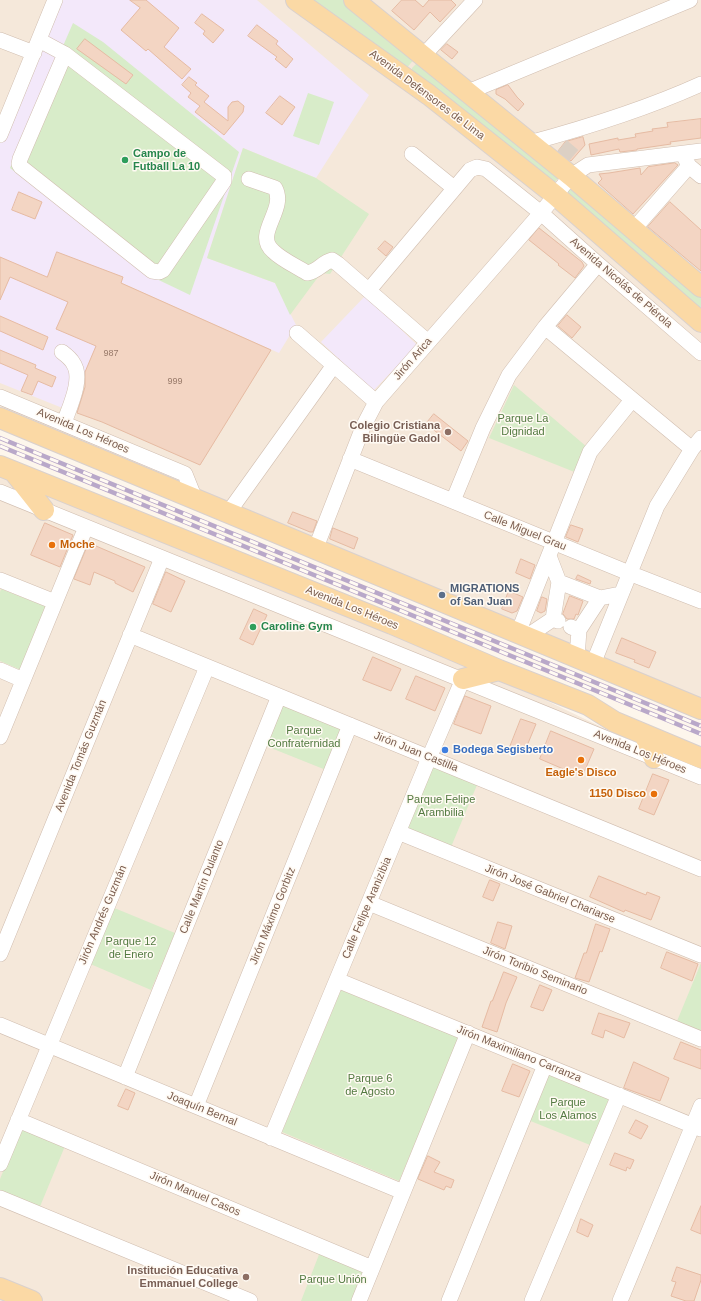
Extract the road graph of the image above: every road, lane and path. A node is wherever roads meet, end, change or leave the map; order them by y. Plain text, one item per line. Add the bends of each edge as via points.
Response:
1 (55, 0) edge
2 (296, 0) edge
3 (476, 0) edge
4 (690, 0) edge
5 (363, 3) edge
6 (0, 40) edge
7 (37, 46) junction
8 (65, 54) junction
9 (423, 56) junction
10 (701, 84) edge
11 (468, 92) junction
12 (1, 130) edge
13 (529, 143) junction
14 (701, 150) edge
15 (412, 154) dead end
16 (686, 159) junction
17 (575, 165) junction
18 (701, 176) edge
19 (249, 179) dead end
20 (454, 188) junction
21 (555, 195) junction
22 (541, 213) junction
23 (633, 230) junction
24 (598, 264) junction
25 (701, 287) edge
26 (368, 290) junction
27 (701, 322) edge
28 (546, 327) junction
29 (297, 332) dead end
30 (428, 342) junction
31 (62, 352) dead end
32 (701, 353) edge
33 (334, 365) junction
34 (0, 397) edge
35 (632, 400) junction
36 (376, 402) junction
37 (0, 418) edge
38 (64, 423) junction
39 (696, 444) edge
40 (350, 459) junction
41 (7, 469) edge
42 (0, 492) edge
43 (195, 499) junction
44 (453, 501) junction
45 (44, 510) junction
46 (228, 513) junction
47 (86, 527) junction
48 (552, 549) junction
49 (315, 550) junction
50 (162, 558) junction
51 (629, 573) junction
52 (0, 580) edge
53 (559, 582) junction
54 (620, 594) junction
55 (600, 598) junction
56 (701, 601) edge
57 (55, 602) junction
58 (565, 624) junction
59 (130, 635) junction
60 (522, 635) junction
61 (585, 661) junction
62 (207, 667) junction
63 (0, 670) edge
64 (499, 670) junction
65 (24, 680) junction
66 (463, 680) junction
67 (279, 696) junction
68 (588, 705) junction
69 (701, 710) edge
70 (350, 725) junction
71 (644, 734) junction
72 (0, 737) edge
73 (701, 748) edge
74 (429, 758) junction
75 (654, 758) junction
76 (701, 758) edge
77 (701, 777) edge
78 (398, 832) junction
79 (701, 869) edge
80 (369, 903) junction
81 (3, 937) edge
82 (0, 954) edge
83 (701, 955) edge
84 (337, 980) junction
85 (0, 1026) edge
86 (468, 1033) junction
87 (701, 1040) edge
88 (49, 1046) junction
89 (545, 1065) junction
90 (125, 1077) junction
91 (619, 1095) junction
92 (196, 1106) junction
93 (701, 1106) edge
94 (18, 1120) junction
95 (697, 1127) edge
96 (271, 1138) junction
97 (0, 1164) edge
98 (403, 1192) junction
99 (0, 1198) edge
100 (372, 1268) junction
101 (0, 1288) edge
102 (32, 1301) edge
103 (250, 1301) edge
104 (359, 1301) edge
105 (449, 1301) edge
106 (532, 1301) edge
107 (620, 1301) edge

1 - 7 street
2 - 21 main road, Avenida Defensores de Lima via 418,86
3 - 9 street
4 - 11 street
5 - 9 main road
6 - 7 street
7 - 8 street
7 - 12 street
8 - 8 street via 224,176 224,181 163,270 159,272 152,271 19,164
9 - 11 main road
10 - 13 street via 557,142
11 - 13 main road
13 - 17 main road
14 - 16 street
15 - 20 street
16 - 17 street
16 - 18 street
16 - 23 street
17 - 21 street, Jirón Arica
17 - 23 main road
19 - 26 street via 275,188 278,194 276,212 266,233 266,241 271,251 307,273 332,260
20 - 22 street via 470,170 477,167 486,168
20 - 26 street
21 - 22 street, Jirón Arica
21 - 27 main road, Avenida Nicolás de Piérola
22 - 24 street, Avenida Nicolás de Piérola
22 - 30 street, Jirón Arica
23 - 25 main road
24 - 28 street
24 - 32 street, Avenida Nicolás de Piérola
26 - 30 street
28 - 35 street
28 - 44 street via 506,380
29 - 33 street
30 - 36 street, Jirón Arica
31 - 38 street via 74,363 77,372 77,383
33 - 36 street
33 - 46 street
34 - 38 street, Avenida Los Héroes
35 - 39 street
35 - 48 street via 590,452
36 - 40 street, Jirón Arica
37 - 43 main road, Avenida Los Héroes
38 - 43 street, Avenida Los Héroes via 186,474
39 - 51 street via 657,506
40 - 44 street, Calle Miguel Grau
40 - 49 street, Jirón Arica
41 - 45 main road
41 - 64 main road, Avenida Los Héroes via 392,624
42 - 45 street, Avenida Los Héroes
43 - 46 main road, Avenida Los Héroes
44 - 48 street, Calle Miguel Grau
45 - 47 street, Avenida Los Héroes
46 - 49 main road, Avenida Los Héroes
47 - 50 street, Avenida Los Héroes
47 - 57 street
48 - 51 street, Calle Miguel Grau
48 - 53 street
48 - 60 street
49 - 60 main road, Avenida Los Héroes
50 - 59 street, Avenida Tomás Guzmán
50 - 66 street, Avenida Los Héroes
51 - 54 street
51 - 56 street, Calle Miguel Grau
52 - 57 street
53 - 55 street
53 - 58 street
54 - 55 street
54 - 61 street
55 - 58 street
57 - 65 street
58 - 60 street
58 - 61 street
59 - 62 street, Jirón Juan Castilla
59 - 81 street, Avenida Tomás Guzmán
60 - 61 main road, Avenida Los Héroes
61 - 69 main road, Avenida Los Héroes
62 - 67 street, Jirón Juan Castilla
62 - 88 street, Jirón Andrés Guzmán
63 - 65 street
64 - 66 main road
64 - 68 main road, Avenida Los Héroes
65 - 72 street
66 - 74 street, Calle Felipe Aranizibia
66 - 75 street, Avenida Los Héroes
67 - 70 street, Jirón Juan Castilla
67 - 90 street, Calle Martín Dulanto
68 - 71 main road, Avenida Los Héroes via 615,722
68 - 73 main road via 619,714
70 - 74 street, Jirón Juan Castilla
70 - 92 street, Jirón Máximo Gorbitz
71 - 75 main road
71 - 76 main road, Avenida Los Héroes
74 - 78 street, Calle Felipe Aranizibia
74 - 79 street, Jirón Juan Castilla
75 - 77 street, Avenida Los Héroes
78 - 80 street, Calle Felipe Aranizibia
78 - 83 street, Jirón José Gabriel Chariarse
80 - 84 street, Calle Felipe Aranizibia
80 - 87 street, Jirón Toribio Seminario
81 - 82 street, Avenida Tomás Guzmán
84 - 86 street, Jirón Maximiliano Carranza
84 - 96 street, Calle Felipe Aranizibia
85 - 88 street, Joaquín Bernal
86 - 89 street, Jirón Maximiliano Carranza
86 - 98 street
88 - 90 street, Joaquín Bernal
88 - 94 street, Jirón Andrés Guzmán
89 - 91 street, Jirón Maximiliano Carranza
89 - 105 street
90 - 92 street, Joaquín Bernal
91 - 95 street, Jirón Maximiliano Carranza
91 - 106 street
92 - 96 street, Joaquín Bernal
93 - 95 street
94 - 97 street, Jirón Andrés Guzmán
94 - 100 street, Jirón Manuel Casos
95 - 107 street
96 - 98 street, Joaquín Bernal
98 - 100 street
99 - 103 street
100 - 104 street
101 - 102 main road

